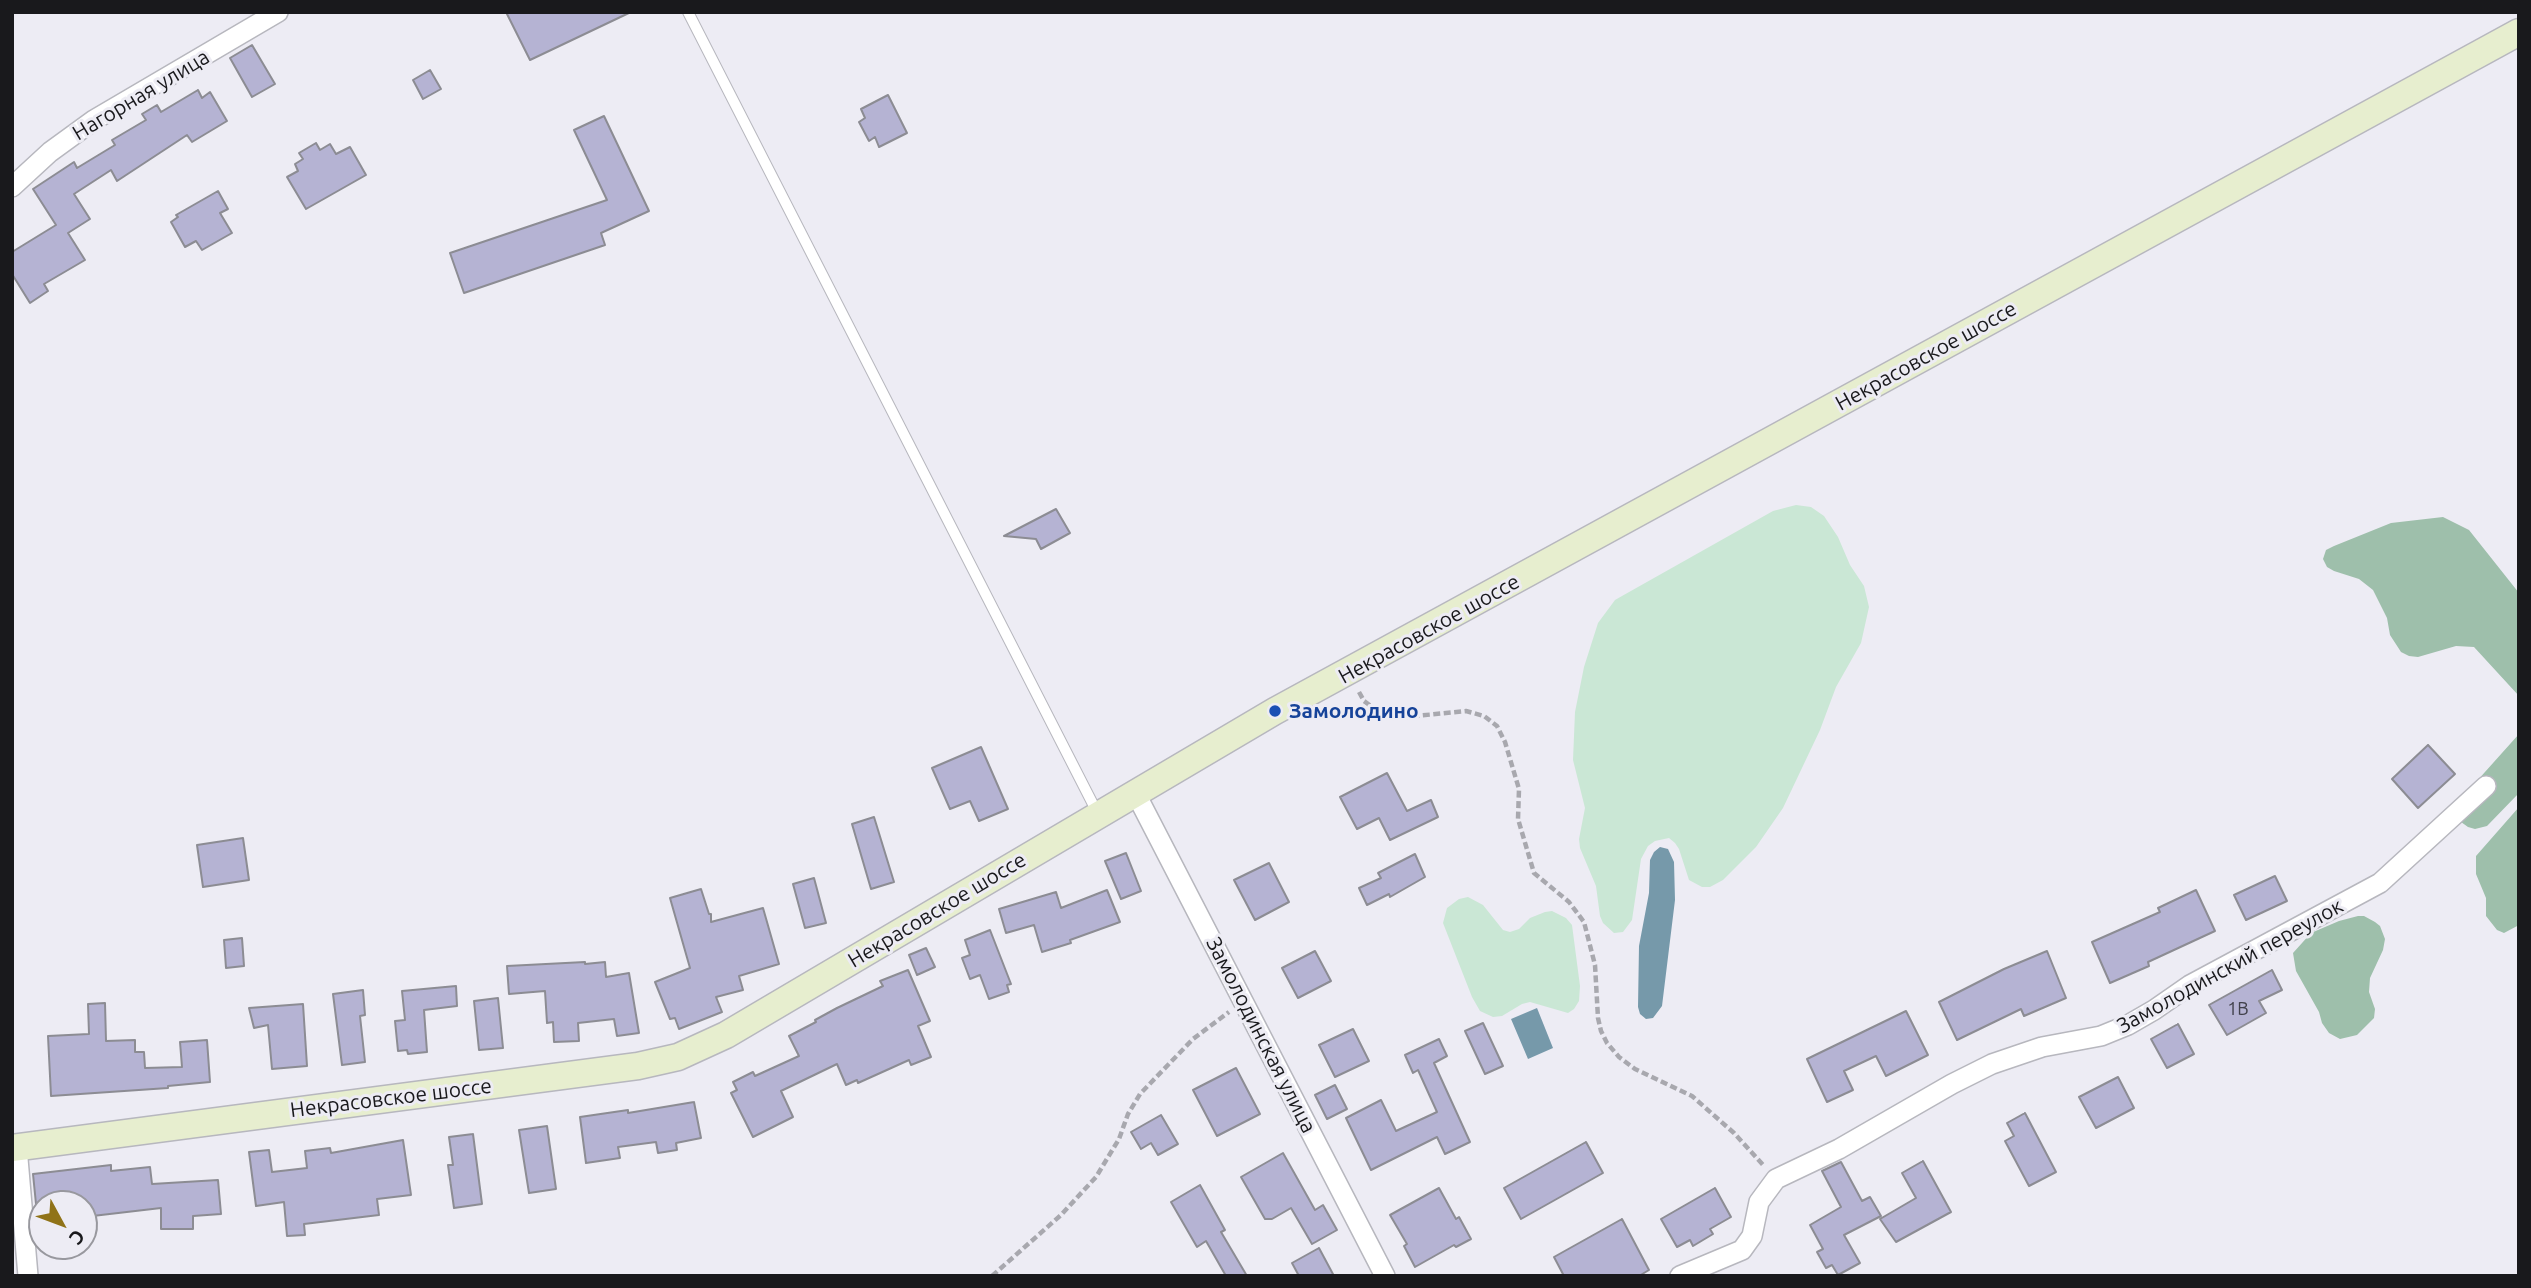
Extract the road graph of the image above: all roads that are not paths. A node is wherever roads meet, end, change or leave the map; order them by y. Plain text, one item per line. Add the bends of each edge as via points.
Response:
1 (278, 12) edge
2 (688, 12) edge
3 (2519, 32) edge
4 (12, 187) edge
5 (2486, 786) dead end
6 (1136, 794) junction
7 (1098, 815) junction
8 (14, 1147) edge
9 (27, 1276) edge
10 (1385, 1276) edge
11 (1681, 1276) edge

1 - 4 street, Нагорная улица via 94,120
2 - 7 lane
3 - 6 street, Некрасовское шоссе via 1234,734
5 - 11 street, Замолодинский переулок via 2380,883 2190,985 2136,1020 2101,1035 2042,1047 1992,1064 1776,1179 1759,1202 1752,1236 1742,1250
6 - 7 street, Некрасовское шоссе
6 - 10 street, Замолодинская улица
7 - 8 street, Некрасовское шоссе via 726,1035 678,1057 624,1068
8 - 9 street

